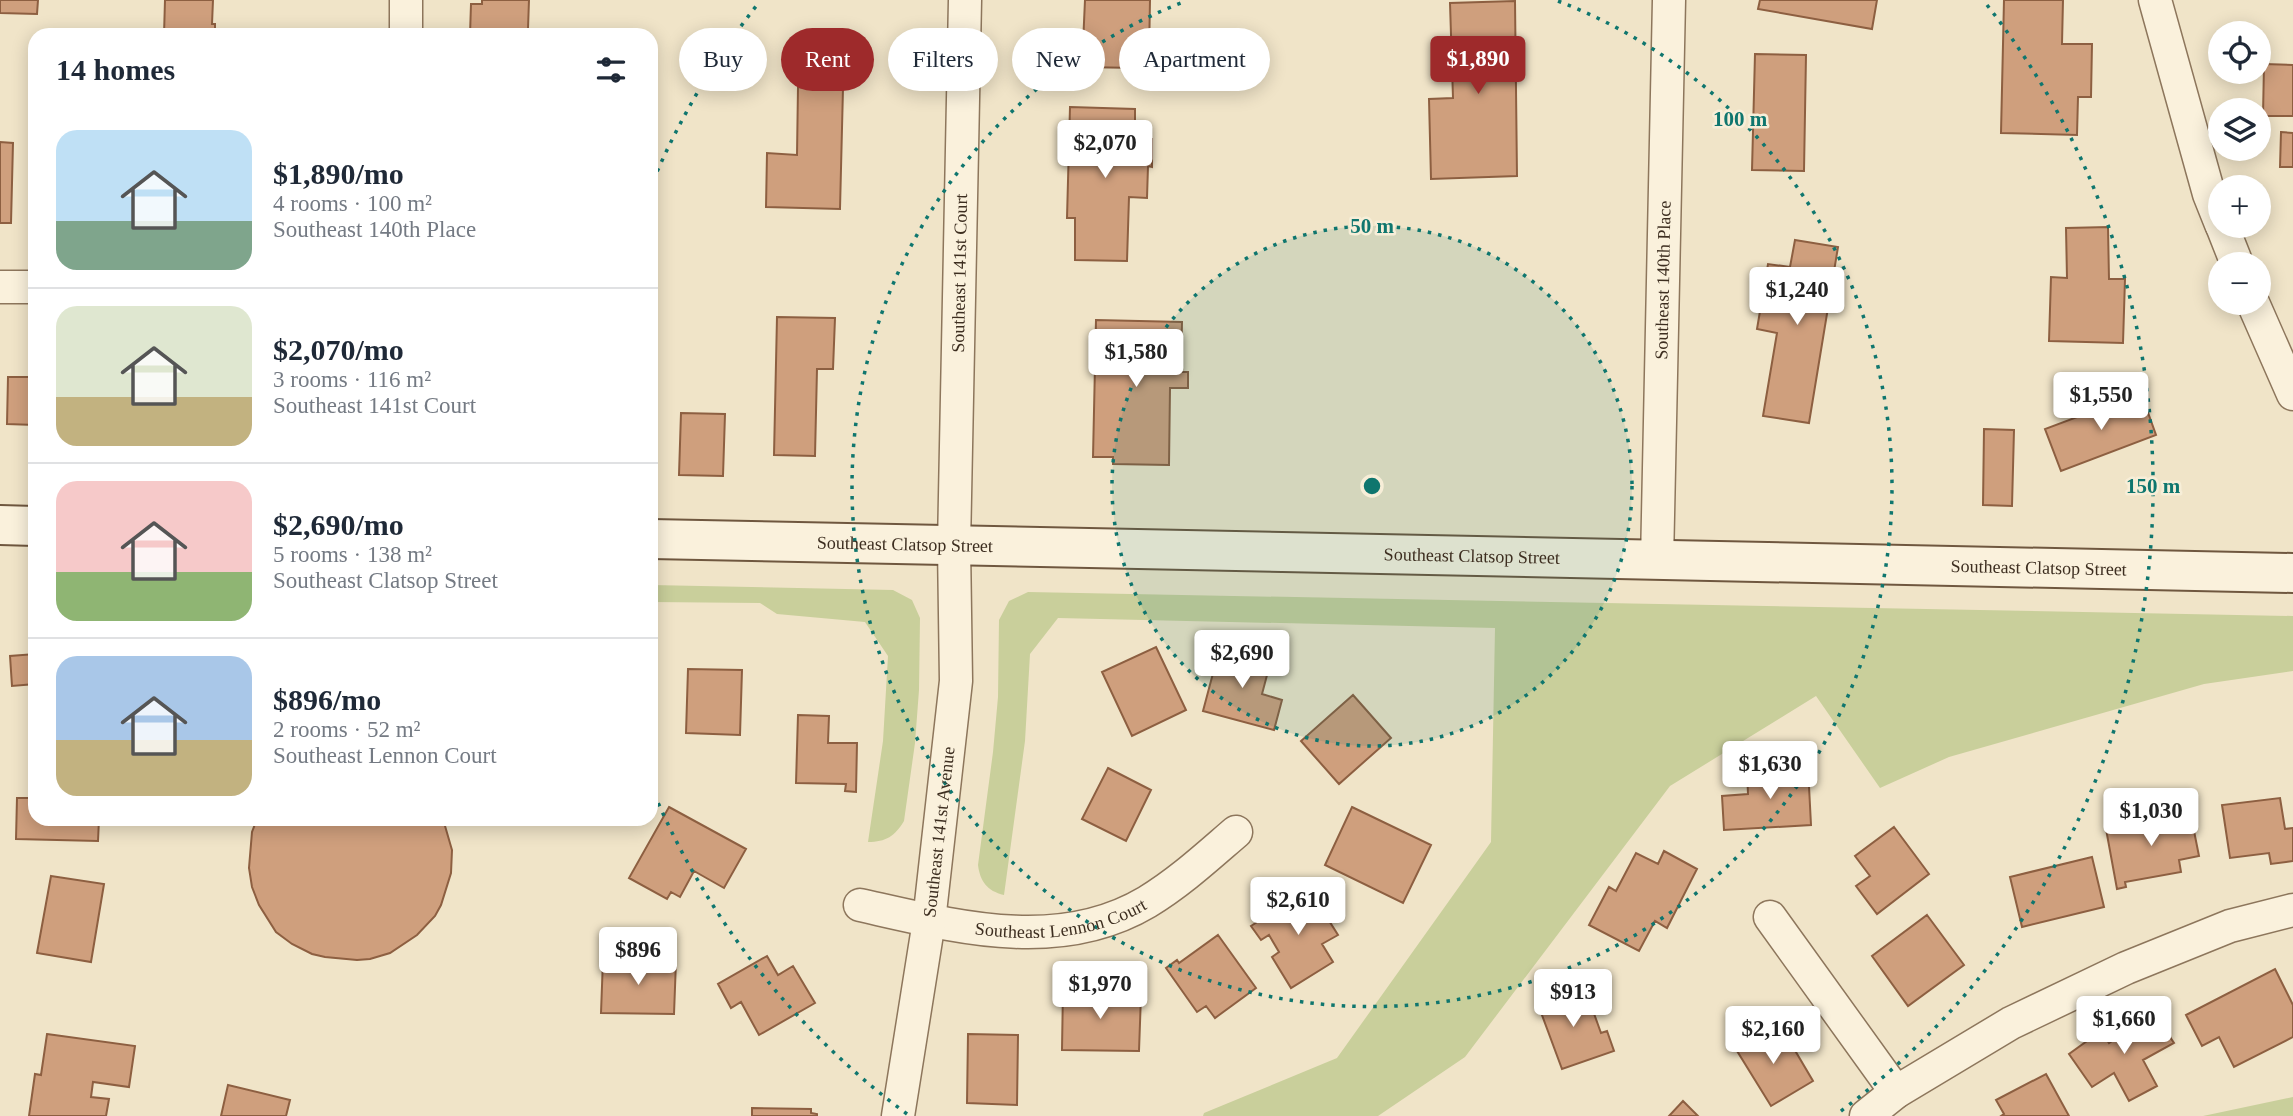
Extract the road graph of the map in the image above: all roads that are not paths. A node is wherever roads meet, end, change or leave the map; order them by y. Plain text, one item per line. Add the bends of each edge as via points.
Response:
1 (406, 0) edge
2 (965, 0) edge
3 (1669, 0) edge
4 (2155, 0) edge
5 (406, 28) edge
6 (2208, 190) edge
7 (0, 287) edge
8 (28, 288) edge
9 (2258, 315) edge
10 (2293, 394) edge
11 (0, 525) edge
12 (28, 526) edge
13 (658, 539) edge
14 (954, 545) junction
15 (1657, 562) junction
16 (2293, 573) edge
17 (1236, 832) dead end
18 (860, 905) dead end
19 (2293, 910) edge
20 (1770, 917) dead end
21 (929, 920) junction
22 (1896, 1092) junction
23 (898, 1116) edge
24 (1866, 1116) edge

1 - 5 street
2 - 14 street, Southeast 141st Court
3 - 15 street, Southeast 140th Place
4 - 6 street
7 - 8 street
9 - 10 street
11 - 12 street
13 - 14 street, Southeast Clatsop Street
14 - 15 street, Southeast Clatsop Street
14 - 21 street, Southeast 141st Avenue via 957,681
15 - 16 street, Southeast Clatsop Street
17 - 21 street, Southeast Lennon Court via 1146,902 1083,928 1008,932
18 - 21 street, Southeast Lennon Court
19 - 22 street via 2230,926 2126,968 2011,1023
20 - 22 street
21 - 23 street, Southeast 141st Avenue
22 - 24 street

